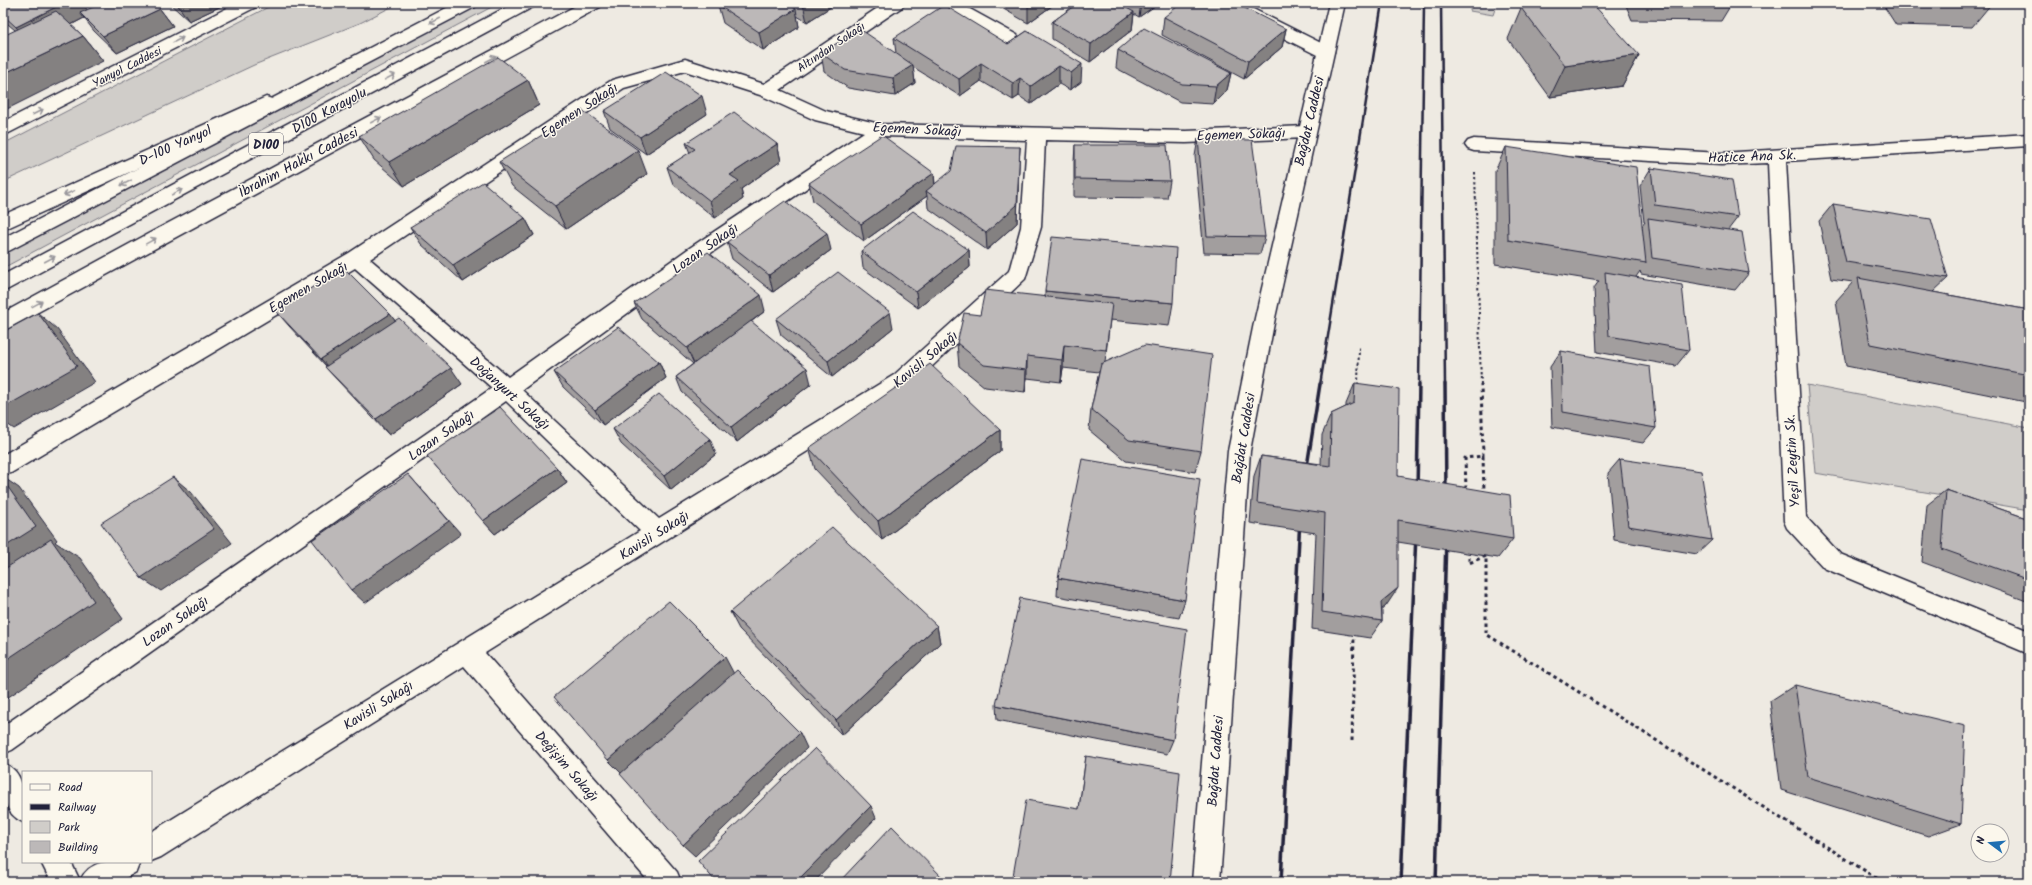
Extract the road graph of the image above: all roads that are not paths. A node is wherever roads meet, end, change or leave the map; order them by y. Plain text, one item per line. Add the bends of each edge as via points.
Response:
1 (250, 3) edge
2 (469, 3) edge
3 (528, 3) edge
4 (594, 3) edge
5 (896, 3) edge
6 (947, 3) edge
7 (1228, 3) edge
8 (1337, 3) edge
9 (1011, 39) dead end
10 (1325, 52) junction
11 (347, 67) junction
12 (766, 91) junction
13 (3, 130) edge
14 (880, 130) junction
15 (1306, 132) junction
16 (1036, 134) junction
17 (2029, 140) edge
18 (1474, 146) road end
19 (1777, 156) junction
20 (3, 223) edge
21 (3, 247) edge
22 (356, 258) junction
23 (3, 284) edge
24 (3, 323) edge
25 (507, 388) junction
26 (3, 466) edge
27 (658, 533) junction
28 (2029, 643) edge
29 (466, 650) junction
30 (3, 741) edge
31 (3, 776) edge
32 (22, 807) edge
33 (152, 846) edge
34 (56, 863) edge
35 (124, 863) edge
36 (67, 882) edge
37 (94, 882) edge
38 (667, 882) edge
39 (1206, 882) edge

13 -> 1 main road, Yanyol Caddesi
2 -> 11 main road, D100
23 -> 3 main road, D100 Karayolu / D100
24 -> 4 main road, İbrahim Hakkı Caddesi
5 - 12 main road, Altından Sokağı
6 - 9 main road
7 - 10 main road
8 - 10 main road, Bağdat Caddesi
10 - 15 main road, Bağdat Caddesi
11 -> 20 lane, D-100 Yanyol
11 -> 21 main road, D100
12 - 14 main road, Egemen Sokağı via 821,116
12 - 22 main road, Egemen Sokağı via 685,65 618,84
14 - 16 main road, Egemen Sokağı
14 - 25 main road, Lozan Sokağı via 695,254
15 - 16 main road, Egemen Sokağı via 1186,137
15 - 39 main road, Bağdat Caddesi via 1239,451
16 - 27 main road, Kavisli Sokağı via 1031,227 1018,274 902,381
17 - 19 main road, Hatice Ana Sk.
18 - 19 main road, Hatice Ana Sk. via 1721,159
19 - 28 main road, Yeşil Zeytin Sk. via 1795,520 1832,561
22 - 25 main road, Doğanyurt Sokağı
22 - 26 main road, Egemen Sokağı
25 - 27 main road, Doğanyurt Sokağı
25 - 30 main road, Lozan Sokağı
27 - 29 main road, Kavisli Sokağı
29 - 33 main road, Kavisli Sokağı
29 - 38 main road, Değişim Sokağı
31 - 32 main road
34 - 36 main road
35 - 37 main road

